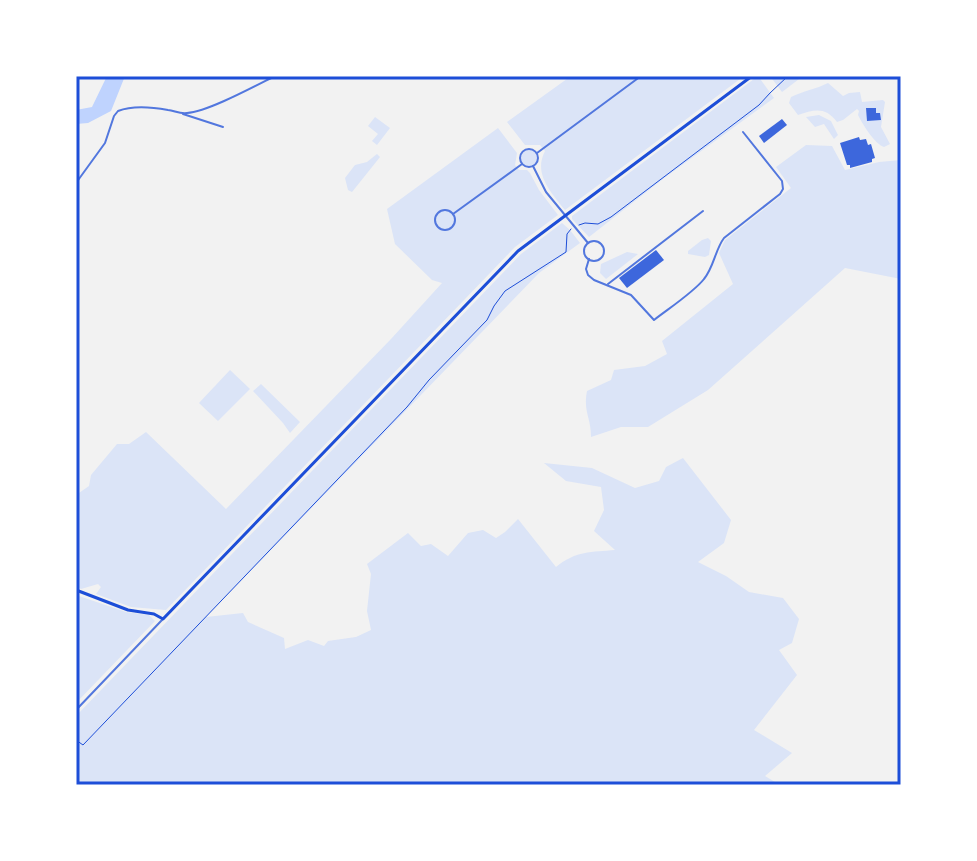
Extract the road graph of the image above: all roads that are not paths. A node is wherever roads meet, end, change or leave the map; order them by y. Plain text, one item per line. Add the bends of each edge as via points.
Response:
1 (275, 76) edge
2 (641, 76) edge
3 (752, 76) edge
4 (182, 114) junction
5 (223, 127) dead end
6 (743, 132) dead end
7 (537, 153) junction
8 (522, 164) junction
9 (533, 166) junction
10 (76, 183) edge
11 (703, 211) dead end
12 (453, 214) junction
13 (565, 216) junction
14 (587, 243) junction
15 (589, 259) junction
16 (608, 285) junction
17 (76, 590) edge
18 (163, 619) junction
19 (76, 710) edge

1 - 4 street
2 - 7 street
3 - 13 main road
4 - 5 street
4 - 10 street via 152,108 118,111 105,143
6 - 16 street via 782,181 780,194 724,238 705,278 654,320 631,295
7 - 8 street via 523,151
7 - 9 street
8 - 9 street
8 - 12 street
9 - 13 street
11 - 16 street
12 - 12 street via 440,211 436,225 451,228
13 - 14 street
13 - 18 main road via 512,257
14 - 15 street
14 - 15 street via 599,242 604,251 599,259
15 - 16 street via 588,275
17 - 18 main road
18 - 19 street

